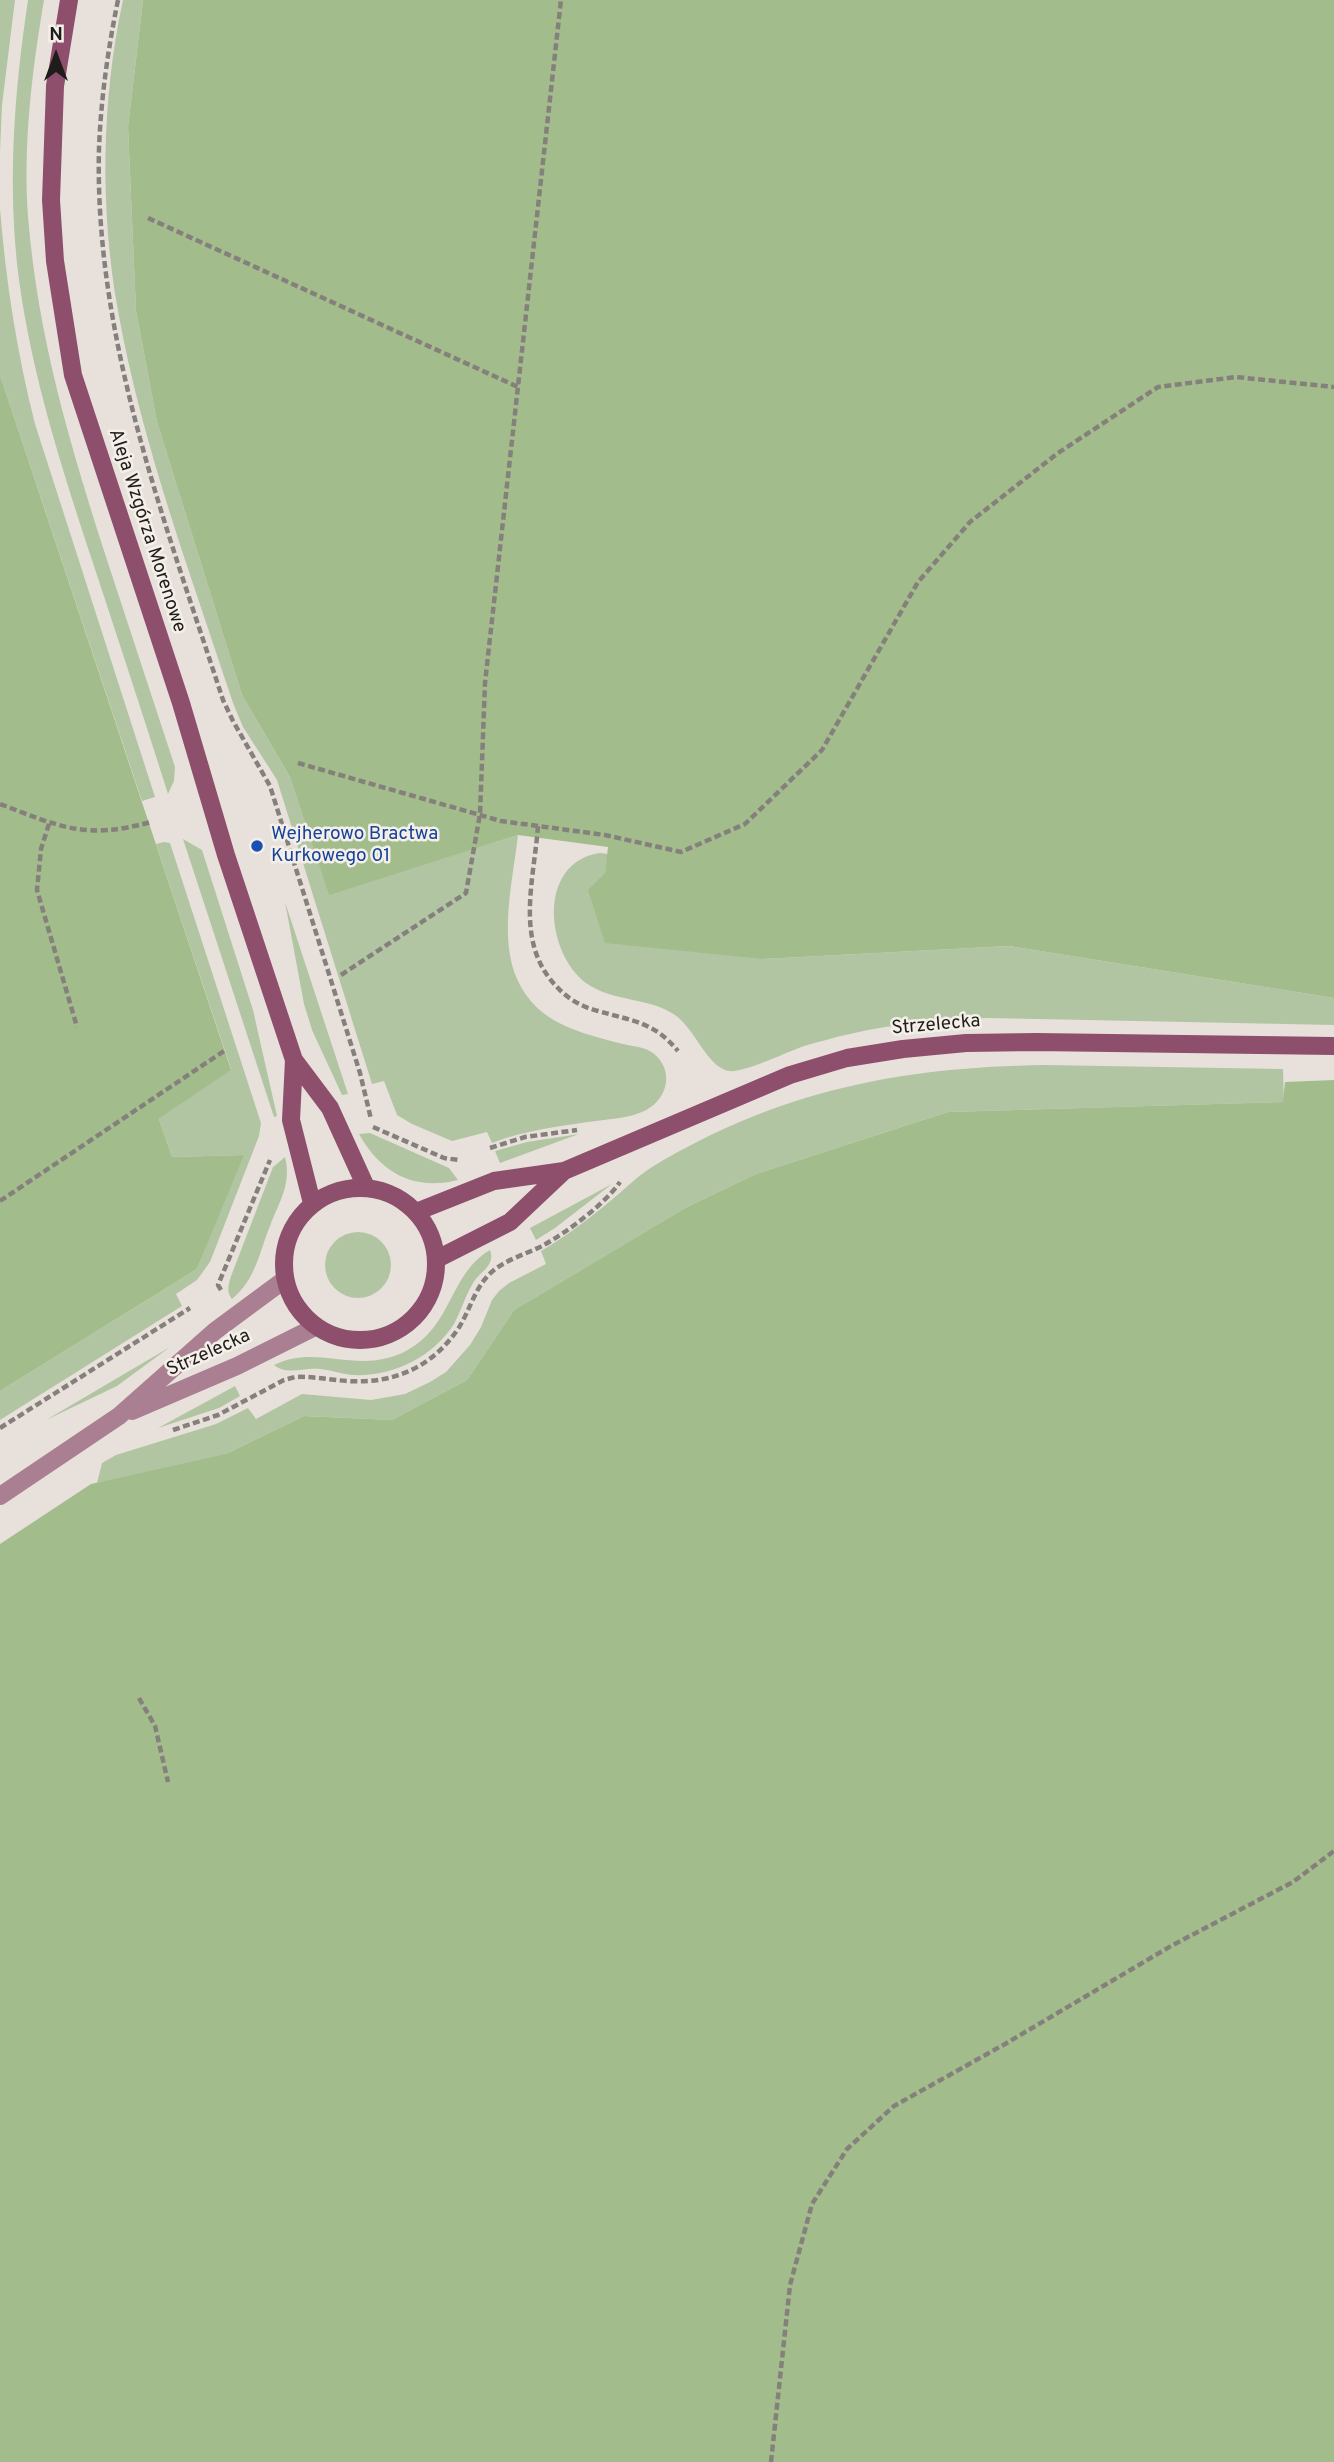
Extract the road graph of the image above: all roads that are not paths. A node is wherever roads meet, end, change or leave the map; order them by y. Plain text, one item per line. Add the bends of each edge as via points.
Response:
1 (69, 0) edge
2 (1334, 1046) edge
3 (294, 1060) junction
4 (564, 1171) junction
5 (366, 1187) junction
6 (313, 1203) junction
7 (416, 1212) junction
8 (437, 1259) junction
9 (284, 1280) junction
10 (315, 1327) junction
11 (119, 1416) junction
12 (0, 1496) edge

1 - 3 main road, Aleja Wzgórza Morenowe via 55,86 51,200 55,261 73,374
2 - 4 main road, Strzelecka via 966,1043 847,1058 790,1074
3 - 5 main road, Aleja Wzgórza Morenowe via 330,1108
3 - 6 main road, Aleja Wzgórza Morenowe via 291,1120
4 - 7 main road, Strzelecka via 494,1181
4 - 8 main road, Strzelecka via 510,1222
5 - 6 main road via 337,1191
5 - 7 main road via 401,1199
6 - 9 main road via 294,1224 284,1251
7 - 8 main road via 430,1233
8 - 10 main road via 433,1287 419,1313 397,1331 360,1340 341,1339
9 - 10 main road via 295,1306
9 - 11 street, Strzelecka via 215,1331
10 - 11 street, Strzelecka
11 - 12 street, Strzelecka

